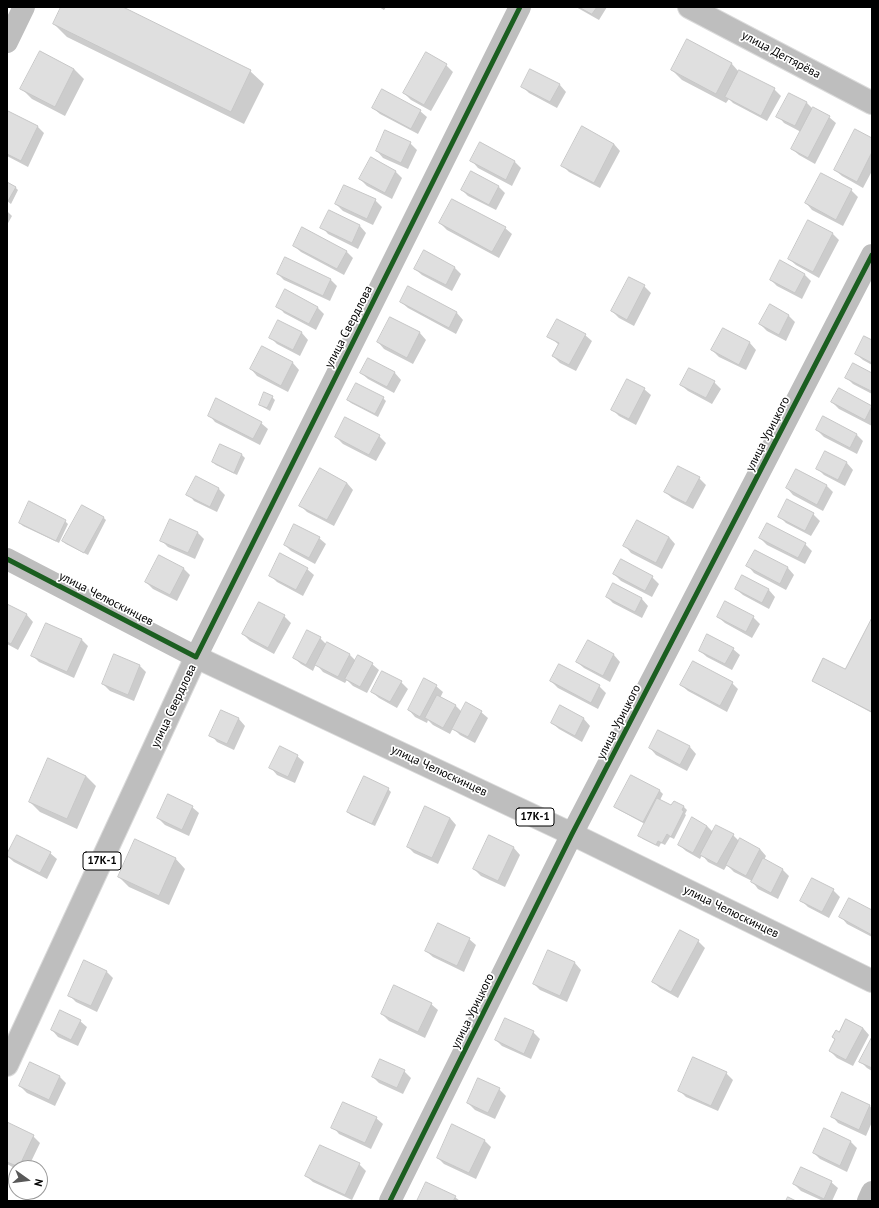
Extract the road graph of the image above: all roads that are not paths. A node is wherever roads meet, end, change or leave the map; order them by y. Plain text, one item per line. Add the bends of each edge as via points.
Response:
1 (24, 7) edge
2 (520, 7) edge
3 (689, 7) edge
4 (7, 42) edge
5 (872, 103) edge
6 (872, 256) edge
7 (7, 559) edge
8 (196, 657) junction
9 (572, 834) junction
10 (872, 981) edge
11 (7, 1065) edge
12 (872, 1192) edge
13 (390, 1201) edge
14 (868, 1201) edge

1 - 4 street
2 - 8 street, улица Свердлова
3 - 5 street, улица Дегтярёва
6 - 9 street, улица Урицкого
7 - 8 street, улица Челюскинцев
8 - 9 street, улица Челюскинцев / 17К-1
8 - 11 street, улица Свердлова / 17К-1
9 - 10 street, улица Челюскинцев / 17К-1
9 - 13 street, улица Урицкого
12 - 14 street

